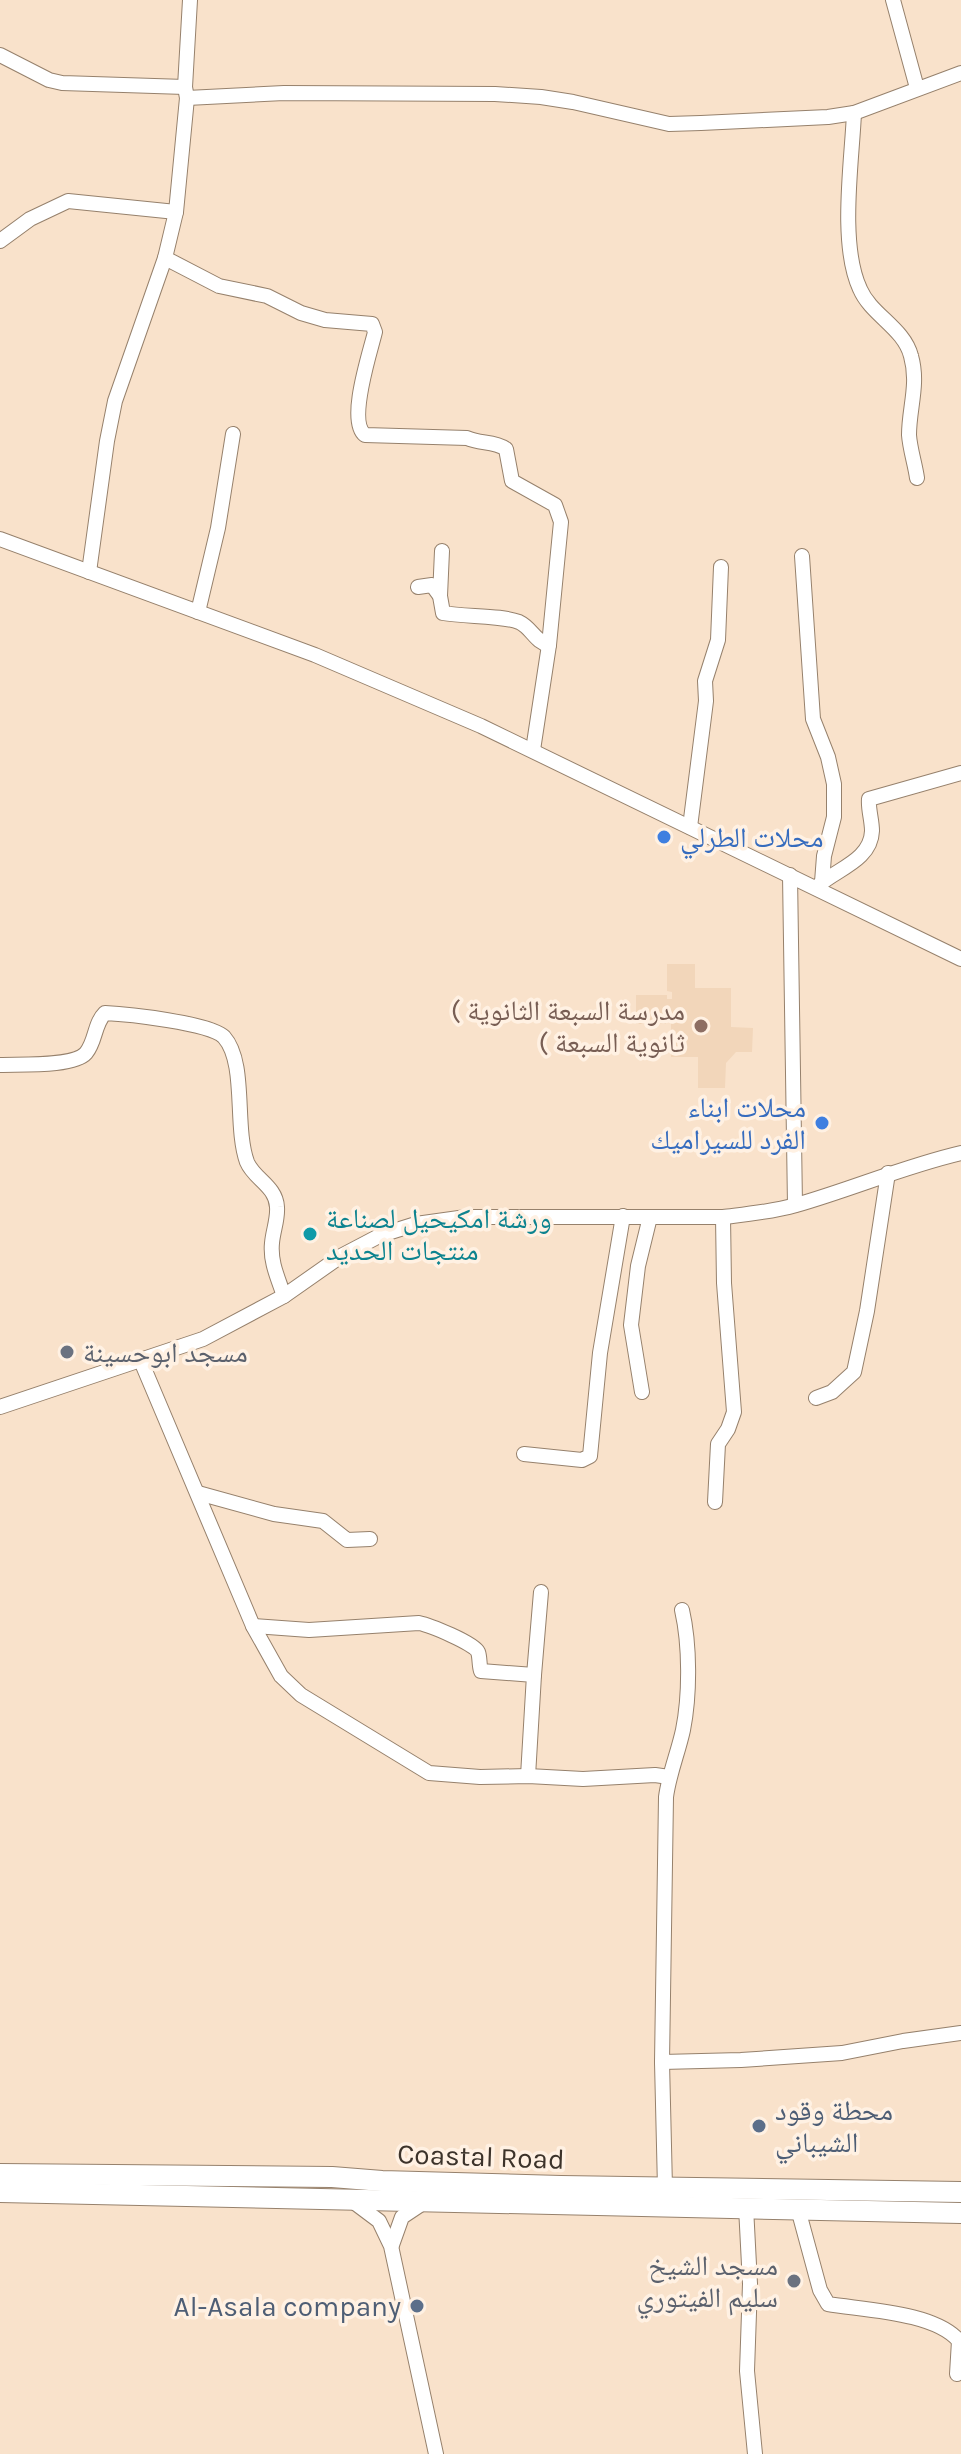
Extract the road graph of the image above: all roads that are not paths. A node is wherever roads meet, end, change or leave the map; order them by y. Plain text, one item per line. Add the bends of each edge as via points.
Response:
1 (190, 0) edge
2 (893, 0) edge
3 (0, 55) edge
4 (961, 73) edge
5 (917, 88) junction
6 (186, 93) junction
7 (854, 113) junction
8 (176, 212) junction
9 (0, 241) edge
10 (165, 258) junction
11 (233, 434) dead end
12 (917, 478) dead end
13 (0, 539) edge
14 (442, 551) dead end
15 (802, 556) dead end
16 (721, 567) dead end
17 (89, 572) junction
18 (418, 587) dead end
19 (440, 596) junction
20 (198, 612) junction
21 (549, 645) junction
22 (533, 750) junction
23 (961, 773) edge
24 (690, 827) junction
25 (790, 875) junction
26 (819, 885) junction
27 (961, 959) edge
28 (0, 1065) edge
29 (961, 1153) edge
30 (888, 1173) junction
31 (795, 1205) junction
32 (623, 1216) junction
33 (650, 1217) junction
34 (723, 1217) junction
35 (284, 1296) junction
36 (141, 1361) junction
37 (642, 1392) dead end
38 (816, 1398) dead end
39 (0, 1407) edge
40 (524, 1454) dead end
41 (198, 1493) junction
42 (715, 1502) dead end
43 (370, 1539) dead end
44 (541, 1592) dead end
45 (682, 1610) dead end
46 (253, 1626) junction
47 (534, 1675) junction
48 (528, 1776) junction
49 (669, 1777) junction
50 (961, 2033) edge
51 (662, 2062) junction
52 (0, 2174) edge
53 (665, 2188) junction
54 (0, 2192) edge
55 (961, 2192) edge
56 (561, 2196) junction
57 (349, 2199) junction
58 (427, 2200) junction
59 (746, 2207) junction
60 (798, 2209) junction
61 (961, 2213) edge
62 (391, 2246) junction
63 (957, 2374) dead end
64 (436, 2454) edge
65 (755, 2454) edge

1 - 6 street
2 - 5 street
3 - 6 street via 62,83
4 - 5 street
5 - 7 street
6 - 7 street via 541,97 669,124
6 - 8 street
7 - 12 street via 848,187 854,270 860,291 911,354 914,402 909,436
8 - 9 street via 68,201
8 - 10 street
10 - 17 street via 115,401
10 - 21 street via 219,286 267,296 301,313 372,324 375,332 357,424 365,435 467,438 506,449 512,481 548,500 561,522
11 - 20 street
13 - 17 street
14 - 19 street
15 - 26 street via 813,719 834,784 834,817
16 - 24 street via 718,640 705,681
17 - 20 street
18 - 19 street via 432,585
19 - 21 street via 443,613 515,621
20 - 22 street via 315,655
21 - 22 street
22 - 24 street
23 - 26 street via 869,799 868,848
24 - 25 street
25 - 26 street
25 - 31 street
26 - 27 street
28 - 35 street via 80,1058 105,1013 216,1031 237,1062 247,1161 273,1192 277,1205 272,1260
29 - 30 street
30 - 31 street
30 - 38 street via 854,1372 832,1392
31 - 34 street
32 - 33 street
32 - 35 street via 466,1217 416,1224 341,1256
32 - 40 street via 600,1353 590,1456 582,1460
33 - 34 street
33 - 37 street via 631,1325
34 - 42 street via 734,1412 718,1444
35 - 36 street via 203,1339
36 - 39 street
36 - 41 street
41 - 43 street via 323,1521 347,1540
41 - 46 street
44 - 47 street
45 - 49 street via 688,1635 684,1725
46 - 47 street via 309,1630 433,1625 473,1645 481,1671
46 - 48 street via 293,1688 399,1757 429,1773
47 - 48 street
48 - 49 street
49 - 51 street
50 - 51 street via 842,2053
51 - 53 street
52 - 56 highway, Coastal Road via 332,2177
53 - 55 highway, Coastal Road
53 - 56 highway, Coastal Road
54 - 57 highway, Coastal Road
56 - 58 highway, Coastal Road
56 - 59 highway, Coastal Road
57 - 58 highway, Coastal Road
57 - 62 street via 379,2221
58 - 62 street via 402,2217
59 - 60 highway, Coastal Road
59 - 65 street via 747,2371
60 - 61 highway, Coastal Road
60 - 63 street via 828,2304 902,2314 948,2330 959,2341
62 - 64 street

